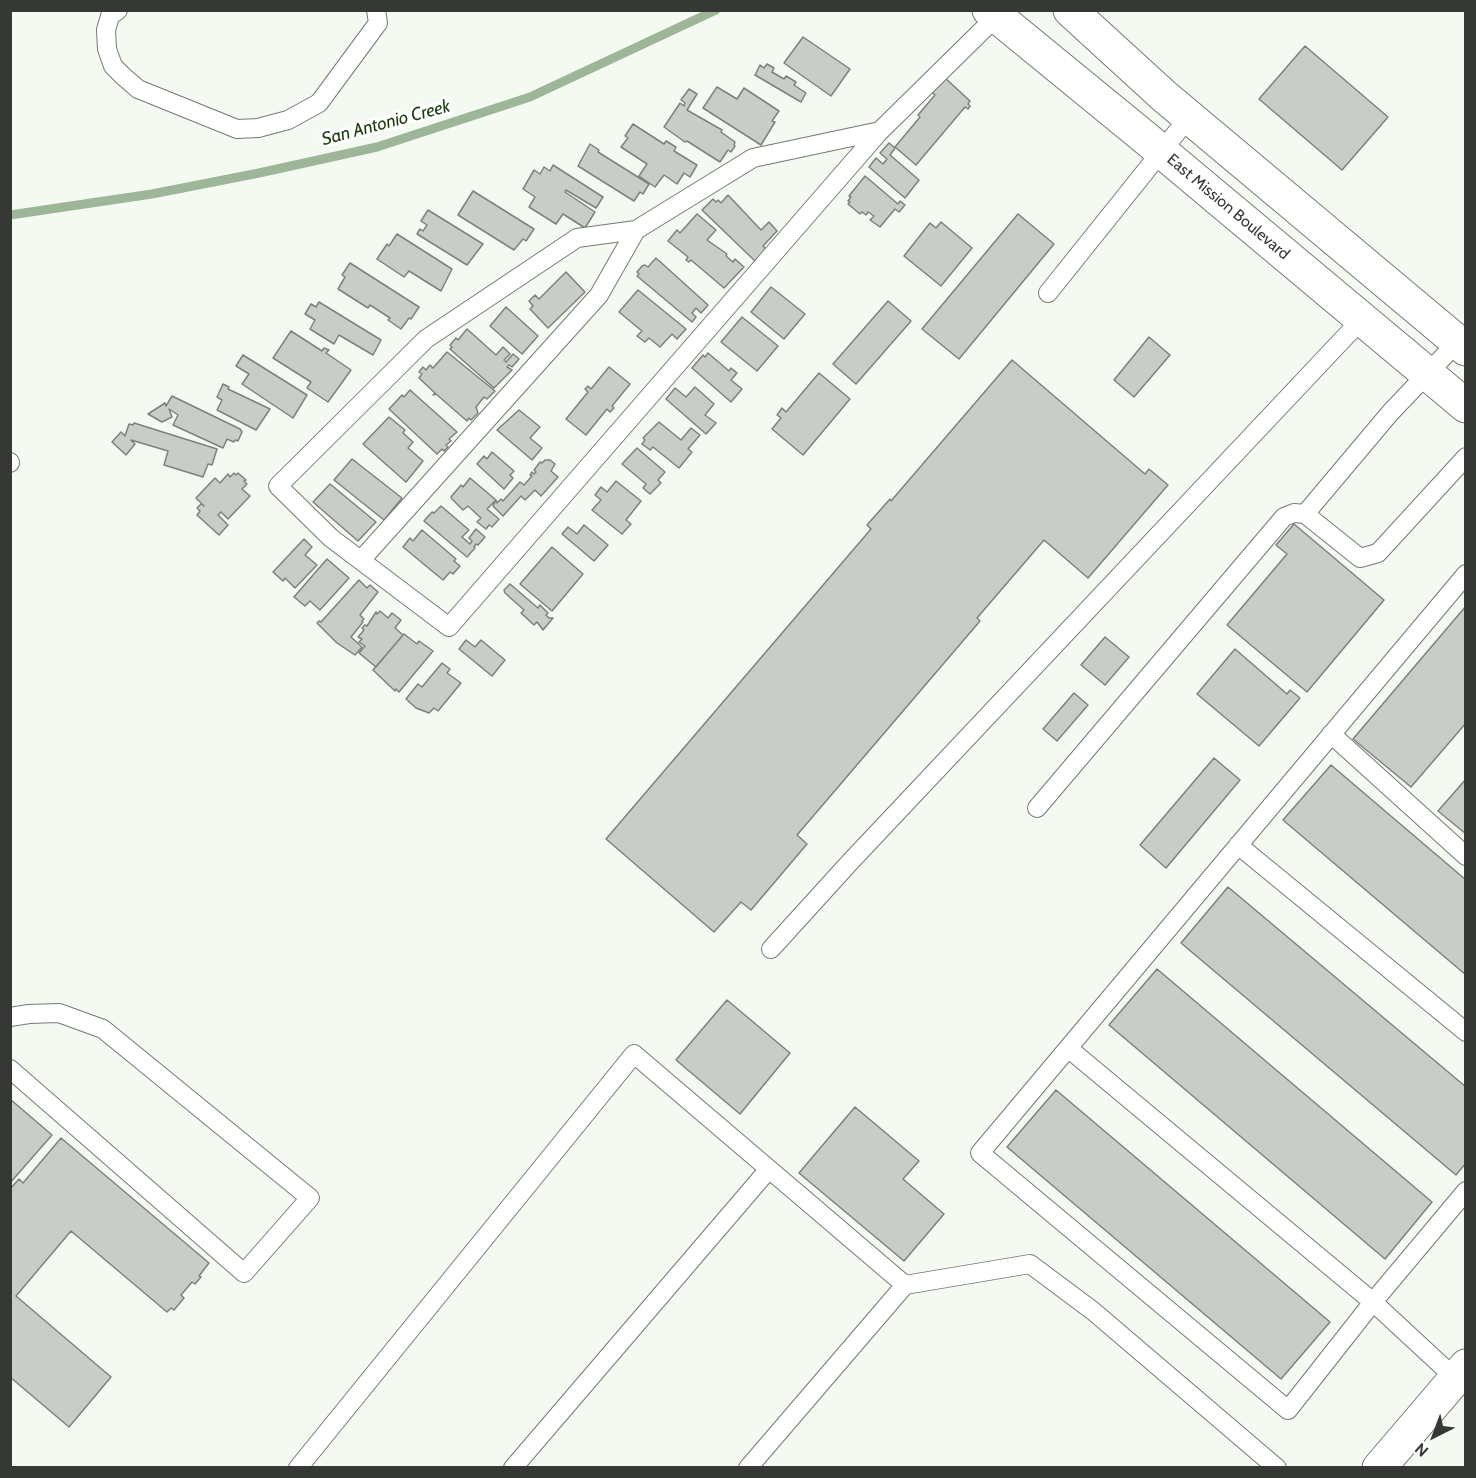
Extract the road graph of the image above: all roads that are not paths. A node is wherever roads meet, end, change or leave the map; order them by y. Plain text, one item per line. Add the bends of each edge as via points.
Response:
1 (118, 10) edge
2 (376, 10) edge
3 (1070, 10) edge
4 (996, 12) edge
5 (1189, 117) junction
6 (880, 131) junction
7 (1162, 152) junction
8 (636, 230) junction
9 (1048, 293) dead end
10 (1362, 319) junction
11 (1463, 341) edge
12 (1427, 374) junction
13 (1466, 406) edge
14 (1466, 457) edge
15 (1305, 514) junction
16 (361, 561) junction
17 (1466, 574) edge
18 (1331, 734) junction
19 (1037, 808) dead end
20 (1238, 845) junction
21 (1466, 856) edge
22 (771, 949) dead end
23 (10, 1017) edge
24 (1466, 1032) edge
25 (1068, 1048) junction
26 (10, 1069) edge
27 (769, 1169) junction
28 (1466, 1191) edge
29 (905, 1285) junction
30 (1373, 1302) junction
31 (1460, 1372) edge
32 (298, 1467) edge
33 (513, 1467) edge
34 (748, 1467) edge
35 (1277, 1467) edge
36 (1379, 1467) edge

1 - 2 lane via 110,16 106,30 106,49 113,66 138,89 237,129 288,120 318,104 378,23
3 - 5 main road
4 - 6 lane
4 - 7 main road, East Mission Boulevard
5 - 7 lane
5 - 11 main road
6 - 8 lane via 753,158
6 - 16 lane via 449,627
7 - 9 lane
7 - 10 main road, East Mission Boulevard
8 - 16 lane via 599,295
8 - 16 lane via 577,238 426,339 278,486 331,538
10 - 12 main road, East Mission Boulevard
10 - 22 lane
11 - 12 lane
12 - 13 main road, East Mission Boulevard
12 - 15 lane
14 - 15 lane via 1371,556 1360,558
15 - 19 lane via 1284,517
17 - 18 lane
18 - 20 lane
18 - 21 lane
20 - 24 lane
20 - 25 lane
23 - 26 lane via 59,1013 103,1029 310,1197 244,1274
25 - 30 lane
25 - 30 lane via 980,1153 1288,1410
27 - 29 lane
27 - 32 lane via 634,1054
27 - 33 lane
28 - 30 lane
29 - 34 lane
29 - 35 lane via 1030,1264 1093,1311
30 - 31 lane
31 - 36 main road

